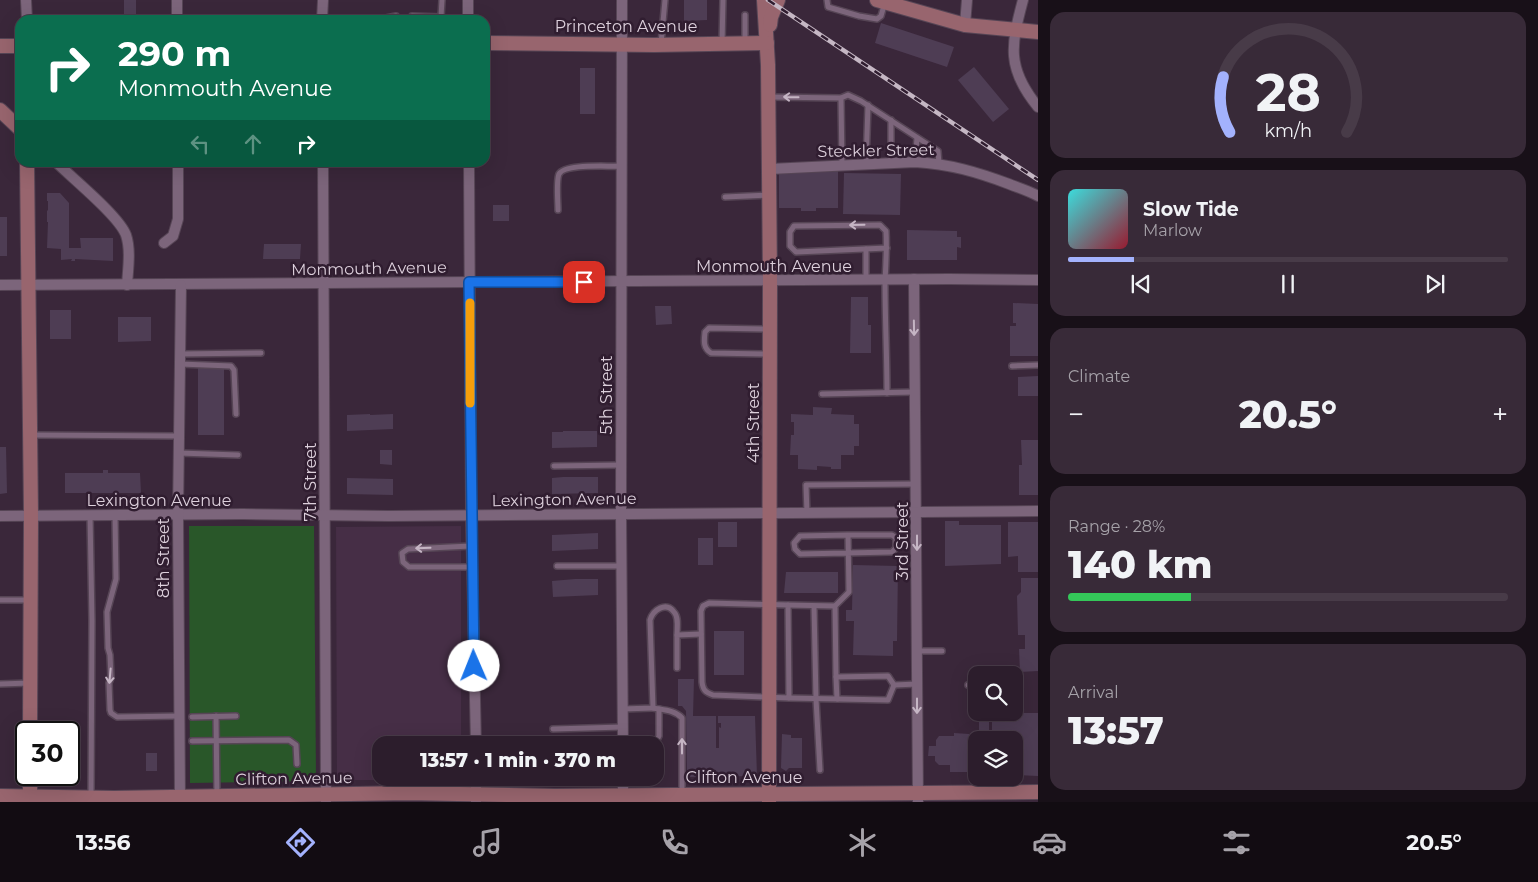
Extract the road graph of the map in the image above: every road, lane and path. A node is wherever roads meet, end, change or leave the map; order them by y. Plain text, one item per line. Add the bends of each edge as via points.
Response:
1 (26, 0) edge
2 (177, 0) edge
3 (322, 0) edge
4 (442, 0) edge
5 (468, 0) edge
6 (622, 0) edge
7 (666, 0) edge
8 (722, 0) edge
9 (778, 0) edge
10 (827, 0) edge
11 (967, 0) edge
12 (1023, 0) edge
13 (881, 1) edge
14 (761, 2) edge
15 (27, 15) edge
16 (178, 15) edge
17 (322, 15) edge
18 (442, 15) edge
19 (468, 15) edge
20 (745, 15) dead end
21 (965, 25) junction
22 (1015, 30) junction
23 (1038, 32) edge
24 (490, 43) edge
25 (767, 43) junction
26 (622, 44) junction
27 (722, 44) junction
28 (745, 44) junction
29 (661, 45) junction
30 (0, 46) edge
31 (15, 46) edge
32 (769, 97) junction
33 (841, 98) junction
34 (868, 105) junction
35 (1038, 107) edge
36 (0, 110) edge
37 (891, 120) junction
38 (15, 124) edge
39 (917, 138) junction
40 (915, 162) junction
41 (891, 163) junction
42 (866, 164) junction
43 (939, 164) junction
44 (842, 165) junction
45 (622, 166) junction
46 (27, 167) edge
47 (61, 167) edge
48 (178, 167) edge
49 (323, 167) edge
50 (469, 167) edge
51 (770, 169) junction
52 (770, 195) junction
53 (725, 196) dead end
54 (1038, 196) edge
55 (558, 210) dead end
56 (164, 243) dead end
57 (887, 248) junction
58 (866, 249) junction
59 (914, 279) junction
60 (866, 280) junction
61 (885, 280) junction
62 (1038, 280) edge
63 (622, 281) junction
64 (770, 281) junction
65 (469, 282) junction
66 (324, 284) junction
67 (0, 285) edge
68 (29, 285) junction
69 (127, 285) junction
70 (180, 285) junction
71 (770, 329) junction
72 (261, 353) dead end
73 (770, 354) junction
74 (180, 359) junction
75 (1038, 365) edge
76 (1012, 366) dead end
77 (915, 392) junction
78 (887, 393) junction
79 (822, 394) dead end
80 (236, 414) dead end
81 (30, 435) junction
82 (179, 436) junction
83 (179, 453) junction
84 (238, 455) dead end
85 (621, 465) junction
86 (554, 466) dead end
87 (916, 484) junction
88 (1038, 511) edge
89 (770, 513) junction
90 (807, 513) junction
91 (917, 513) junction
92 (621, 514) junction
93 (90, 515) junction
94 (115, 515) junction
95 (178, 515) junction
96 (325, 515) junction
97 (0, 516) edge
98 (31, 516) junction
99 (471, 516) junction
100 (848, 535) junction
101 (472, 546) junction
102 (848, 553) junction
103 (557, 566) dead end
104 (621, 566) junction
105 (472, 567) junction
106 (0, 600) edge
107 (31, 600) junction
108 (770, 604) junction
109 (788, 605) junction
110 (814, 606) junction
111 (835, 606) junction
112 (701, 634) junction
113 (677, 635) junction
114 (917, 651) junction
115 (942, 651) dead end
116 (677, 668) dead end
117 (836, 677) junction
118 (0, 684) edge
119 (30, 684) junction
120 (917, 684) junction
121 (894, 686) junction
122 (769, 697) junction
123 (789, 698) junction
124 (816, 699) junction
125 (837, 700) junction
126 (622, 709) junction
127 (656, 709) junction
128 (179, 716) junction
129 (192, 716) dead end
130 (216, 716) junction
131 (236, 716) dead end
132 (30, 721) edge
133 (623, 727) junction
134 (553, 729) dead end
135 (476, 736) edge
136 (623, 736) edge
137 (659, 736) edge
138 (192, 741) dead end
139 (216, 741) junction
140 (297, 764) dead end
141 (820, 770) dead end
142 (30, 786) edge
143 (1038, 792) edge
144 (682, 794) junction
145 (0, 796) edge
146 (217, 796) junction
147 (91, 797) junction
148 (326, 798) edge
149 (384, 798) edge
150 (476, 798) edge
151 (505, 798) edge
152 (623, 798) edge
153 (769, 798) edge
154 (918, 798) edge
155 (30, 799) edge
156 (257, 799) edge
157 (180, 800) edge

1 - 15 street
2 - 16 street
3 - 17 street
4 - 18 lane
5 - 19 street
6 - 26 street, 5th Street
7 - 29 lane
8 - 27 lane
9 - 25 street via 771,17
10 - 13 lane via 828,7 877,19 881,16
11 - 21 street
12 - 22 street
13 - 21 street
14 - 25 street
20 - 28 lane
21 - 22 street
22 - 23 street
22 - 35 street via 1015,65 1019,80
24 - 26 street, Princeton Avenue
25 - 28 street, Princeton Avenue
25 - 32 street, 4th Street
26 - 29 street, Princeton Avenue
26 - 45 street, 5th Street
27 - 28 street, Princeton Avenue
27 - 29 street, Princeton Avenue
30 - 31 street
33 -> 32 lane
32 - 51 street, 4th Street
33 - 34 lane via 848,96
33 - 44 lane
34 - 37 lane
34 - 42 lane
36 - 38 street
37 - 39 lane
37 - 41 lane
39 - 40 lane
39 - 43 lane via 938,151
40 - 41 street, Steckler Street
40 - 43 street, Steckler Street
41 - 42 street, Steckler Street
42 - 44 street, Steckler Street
43 - 54 street, Steckler Street via 981,173
44 - 51 street, Steckler Street
45 - 55 lane via 562,170 558,175
45 - 63 street, 5th Street
46 - 68 street
47 - 69 street via 113,216 125,234
48 - 56 street via 178,219 173,236
49 - 66 street, 7th Street
50 - 65 street
51 - 52 street, 4th Street
52 - 53 lane
52 - 64 street, 4th Street
57 - 58 lane
57 -> 58 lane via 886,231 880,225 794,226 790,232 790,246 796,252
57 - 61 lane
58 - 60 lane
59 - 61 street, Monmouth Avenue
59 - 62 street, Monmouth Avenue
59 -> 77 street, 3rd Street
60 - 61 street, Monmouth Avenue
60 - 64 street, Monmouth Avenue
61 - 78 lane
63 - 64 street, Monmouth Avenue
63 - 65 street, Monmouth Avenue
63 - 85 street, 5th Street
64 - 71 street, 4th Street
65 - 66 street, Monmouth Avenue
65 - 99 street
66 - 70 street, Monmouth Avenue
66 - 96 street, 7th Street
67 - 68 street, Monmouth Avenue
68 - 69 street, Monmouth Avenue
68 - 81 street
69 - 70 street, Monmouth Avenue
70 - 74 street, 8th Street
71 - 73 street, 4th Street
71 - 73 lane via 709,328 704,342 711,353
72 - 74 lane
73 - 89 street, 4th Street
74 - 80 lane via 231,366 234,370
74 - 82 street, 8th Street
75 - 76 lane
77 - 78 lane
77 - 87 street, 3rd Street
78 - 79 lane
81 - 82 lane
81 - 98 street
82 - 83 street, 8th Street
83 - 84 lane
83 - 95 street, 8th Street
85 - 86 lane
85 - 92 street, 5th Street
87 - 90 lane via 806,484
87 - 91 street, 3rd Street
88 - 91 street, Lexington Avenue
89 - 90 street, Lexington Avenue
89 - 92 street, Lexington Avenue
89 - 108 street, 4th Street
90 - 91 street, Lexington Avenue
91 -> 114 street, 3rd Street
92 - 99 street, Lexington Avenue
92 - 104 street, 5th Street
93 - 94 street, Lexington Avenue
93 - 98 street, Lexington Avenue
93 - 147 lane
94 - 95 street, Lexington Avenue
94 -> 128 lane via 116,579 108,607 107,628 111,714 117,717
95 - 96 street, Lexington Avenue
95 - 128 street, 8th Street
96 - 99 street, Lexington Avenue
96 - 148 street, 7th Street
97 - 98 street, Lexington Avenue
98 - 107 street
99 - 101 street
100 - 102 lane
100 - 102 lane via 892,535 896,538 896,548 892,552
100 - 102 lane via 800,536 794,542 800,554
101 - 105 street
101 -> 105 lane via 408,549 402,553 403,562 409,567
102 - 111 lane via 848,592
103 - 104 lane
104 - 126 street, 5th Street
105 - 135 street
106 - 107 lane
107 - 119 street
108 - 109 lane
108 - 112 lane via 709,603 701,611
108 - 122 street, 4th Street
109 - 110 lane
109 - 123 lane
110 - 111 lane
110 - 124 lane
111 - 117 lane
112 - 113 lane
112 - 122 lane via 702,682 707,693
113 - 116 lane
113 - 127 lane via 677,618 673,610 664,607 652,613
114 - 115 lane
114 - 120 street, 3rd Street
117 - 121 lane via 888,676
117 - 125 lane
118 - 119 lane
119 - 132 street
120 - 121 lane
120 -> 154 street, 3rd Street
121 - 125 lane via 888,700
122 - 123 lane
122 - 153 street, 4th Street
123 - 124 lane
124 - 125 lane
124 - 141 lane
126 - 127 lane
126 - 133 street, 5th Street
127 - 137 lane
144 -> 127 lane via 682,718 674,712
128 - 157 street, 8th Street
129 - 130 lane
130 - 131 lane
130 - 139 lane
133 - 134 lane
133 - 136 street, 5th Street
138 - 139 lane
139 - 140 lane via 289,740 296,745
139 - 146 lane
142 - 155 street
143 - 154 street, Clifton Avenue
144 - 152 street, Clifton Avenue
144 - 153 street, Clifton Avenue
145 - 155 street, Clifton Avenue
146 - 156 street, Clifton Avenue
146 - 157 street, Clifton Avenue
147 - 155 street, Clifton Avenue
147 - 157 street, Clifton Avenue
148 - 149 street, Clifton Avenue
148 - 156 street, Clifton Avenue
149 - 150 street, Clifton Avenue
150 - 151 street, Clifton Avenue
151 - 152 street, Clifton Avenue
153 - 154 street, Clifton Avenue

